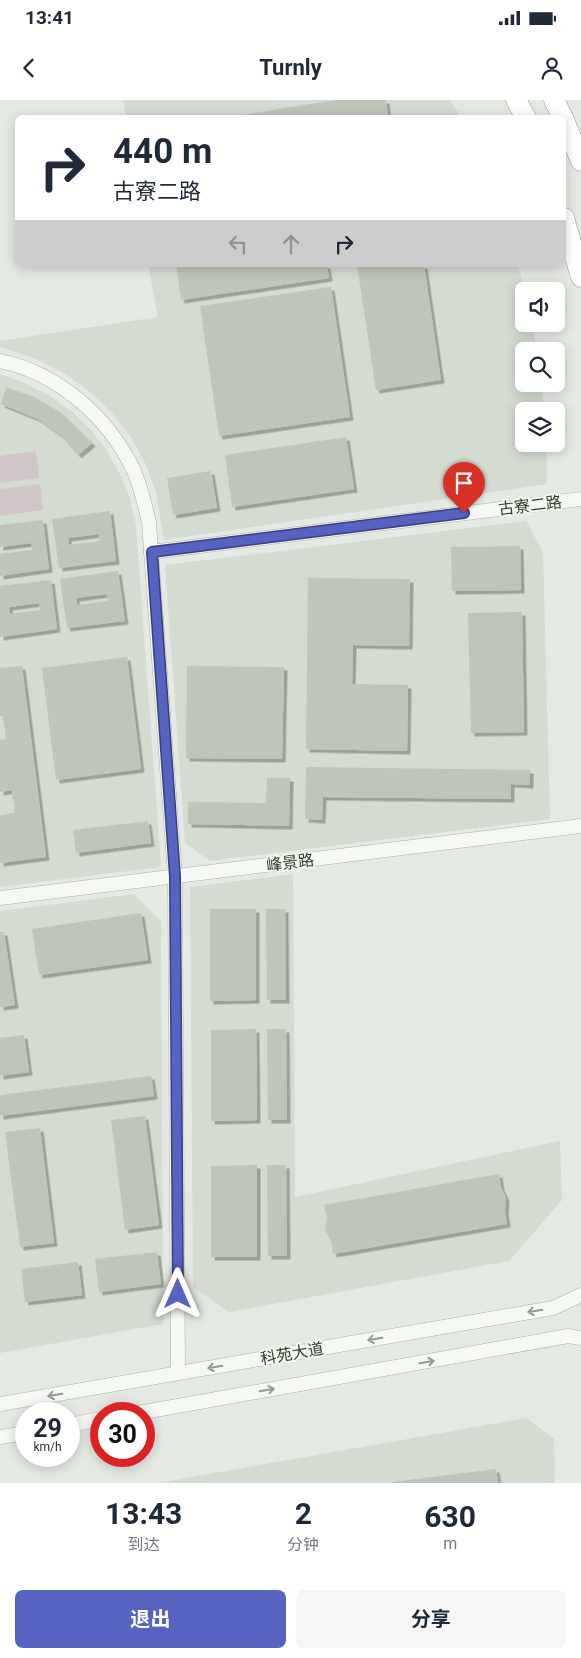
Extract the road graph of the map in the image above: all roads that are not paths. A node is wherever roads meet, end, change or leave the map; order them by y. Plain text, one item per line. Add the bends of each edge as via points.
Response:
1 (516, 100) edge
2 (554, 100) edge
3 (524, 115) edge
4 (561, 115) edge
5 (566, 126) edge
6 (581, 161) edge
7 (566, 225) edge
8 (581, 277) edge
9 (0, 361) edge
10 (581, 499) edge
11 (152, 552) junction
12 (581, 826) edge
13 (175, 876) junction
14 (0, 898) edge
15 (581, 1295) edge
16 (581, 1338) edge
17 (178, 1373) junction
18 (0, 1404) edge
19 (155, 1410) edge
20 (15, 1434) edge
21 (0, 1437) edge

1 - 3 highway
2 - 4 highway
5 - 6 highway
7 - 8 highway
9 - 11 street via 57,384 101,421 118,444 140,486
10 - 11 street, 古寮二路
11 - 13 street
12 - 13 street, 峰景路
13 - 14 street, 峰景路
13 - 17 street
15 -> 17 street, 科苑大道 via 553,1308
19 -> 16 street, 科苑大道 via 568,1336
17 -> 18 street, 科苑大道
20 - 21 street

